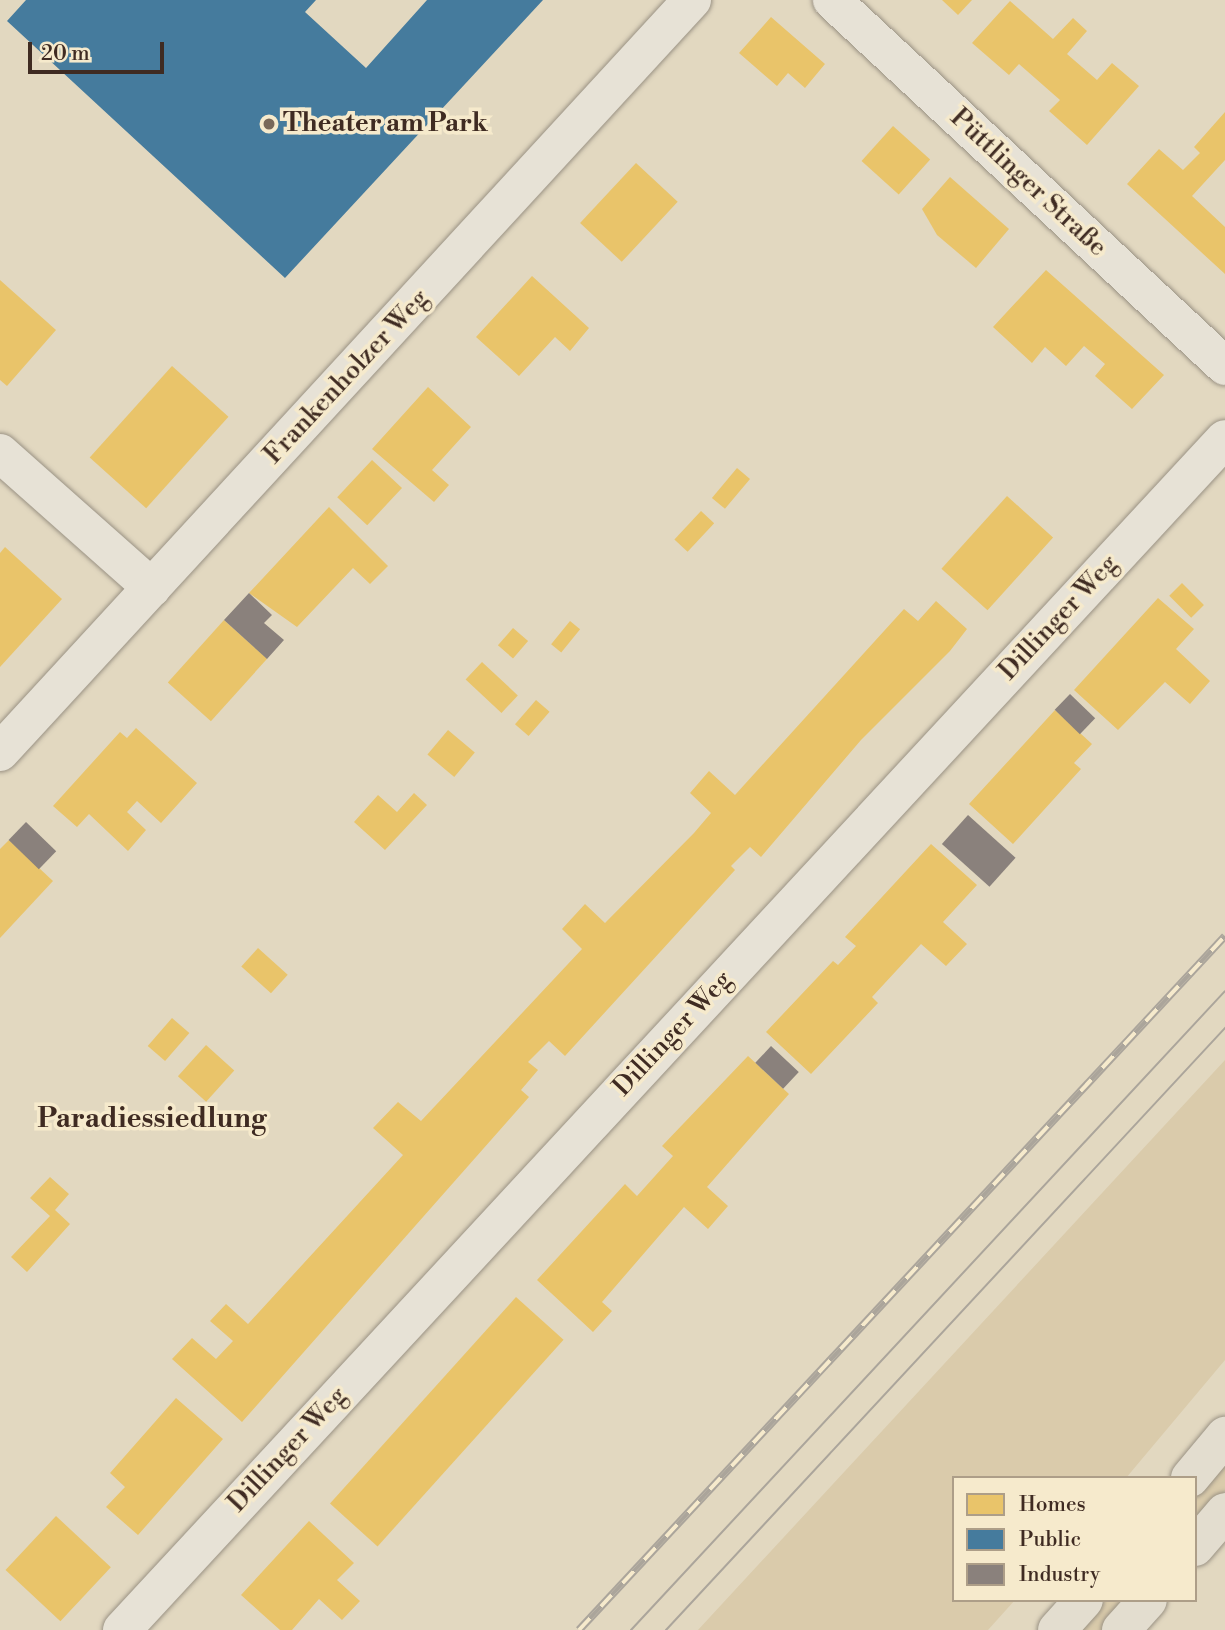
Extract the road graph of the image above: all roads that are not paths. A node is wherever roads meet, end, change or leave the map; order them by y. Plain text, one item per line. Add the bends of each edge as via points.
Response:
1 (692, 0) edge
2 (832, 0) edge
3 (1225, 366) edge
4 (1225, 439) edge
5 (0, 453) edge
6 (152, 588) junction
7 (0, 752) edge
8 (1225, 1436) edge
9 (1192, 1476) edge
10 (1225, 1512) edge
11 (1197, 1545) edge
12 (1082, 1602) edge
13 (1146, 1602) edge
14 (122, 1630) edge
15 (1057, 1630) edge
16 (1121, 1630) edge

1 - 6 street, Frankenholzer Weg
2 - 3 street, Püttlinger Straße
4 - 14 street, Dillinger Weg
5 - 6 street
6 - 7 street, Frankenholzer Weg
8 - 9 main road
10 - 11 main road
12 - 15 main road
13 - 16 main road

